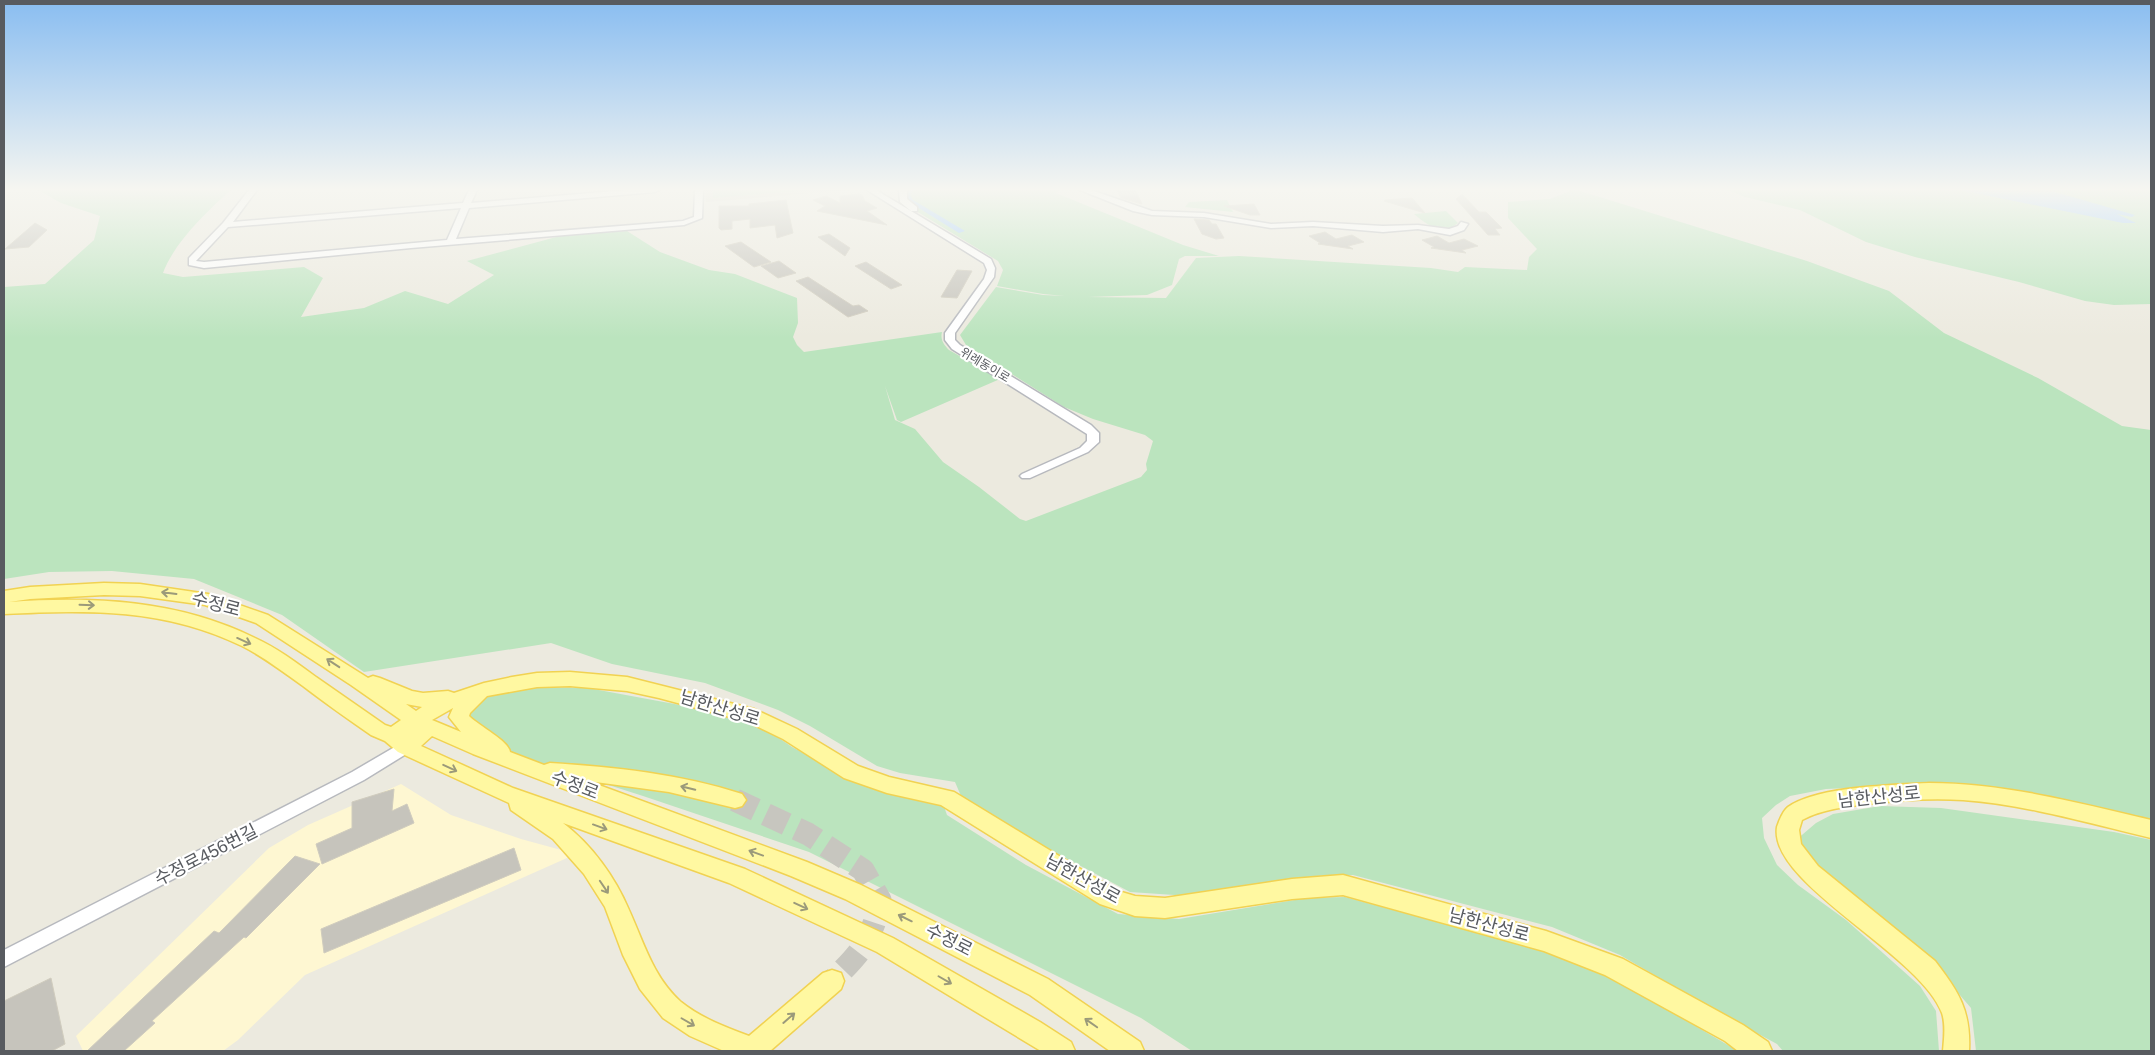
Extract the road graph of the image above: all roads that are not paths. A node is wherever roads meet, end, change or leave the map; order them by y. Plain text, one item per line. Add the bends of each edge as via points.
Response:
1 (212, 239) edge
2 (482, 239) edge
3 (952, 239) edge
4 (450, 242) joint
5 (1026, 476) dead end
6 (4, 597) edge
7 (4, 608) edge
8 (358, 680) junction
9 (484, 690) junction
10 (424, 724) junction
11 (399, 742) junction
12 (510, 758) junction
13 (536, 770) junction
14 (506, 794) junction
15 (735, 800) tunnel mouth
16 (2151, 829) edge
17 (4, 959) edge
18 (832, 981) tunnel mouth
19 (753, 1051) edge
20 (1062, 1051) edge
21 (1131, 1051) edge
22 (1760, 1051) edge
23 (1956, 1051) edge

1 - 4 street via 192,263 204,265
2 - 4 street
3 - 5 street, 위례동이로 via 988,261 991,273 950,333 950,340 956,347 1093,433 1093,442 1084,450
8 -> 6 main road, 수정로 via 262,619 208,600 113,589
7 -> 11 main road, 수정로 via 62,604 120,606 196,620 250,643 282,662
8 - 9 main road via 424,700 441,700
8 - 10 main road, 수정로
9 - 10 main road, 남한산성로 via 438,706
9 - 12 main road via 466,705 459,717
9 - 22 main road, 남한산성로 via 537,680 593,680 651,689 718,705 773,724 851,772 887,785 947,798 1108,897 1135,906 1165,908 1292,889 1343,886 1546,941 1614,967 1734,1033
10 - 11 main road
10 - 12 main road, 수정로
11 -> 14 main road, 수정로
11 - 17 street, 수정로456번길 via 358,776
12 - 13 main road, 수정로
15 -> 13 main road via 669,784 604,774
21 -> 13 main road, 수정로 via 1039,987 852,892
14 -> 19 main road via 566,837 583,857 614,901 638,963 663,1002 680,1018 700,1029
14 -> 20 main road, 수정로 via 737,876 885,945
16 - 23 main road, 남한산성로 via 1964,792 1916,791 1864,796 1815,805 1794,814 1788,824 1789,841 1810,873 1919,963 1942,990 1954,1011
19 -> 18 main road

